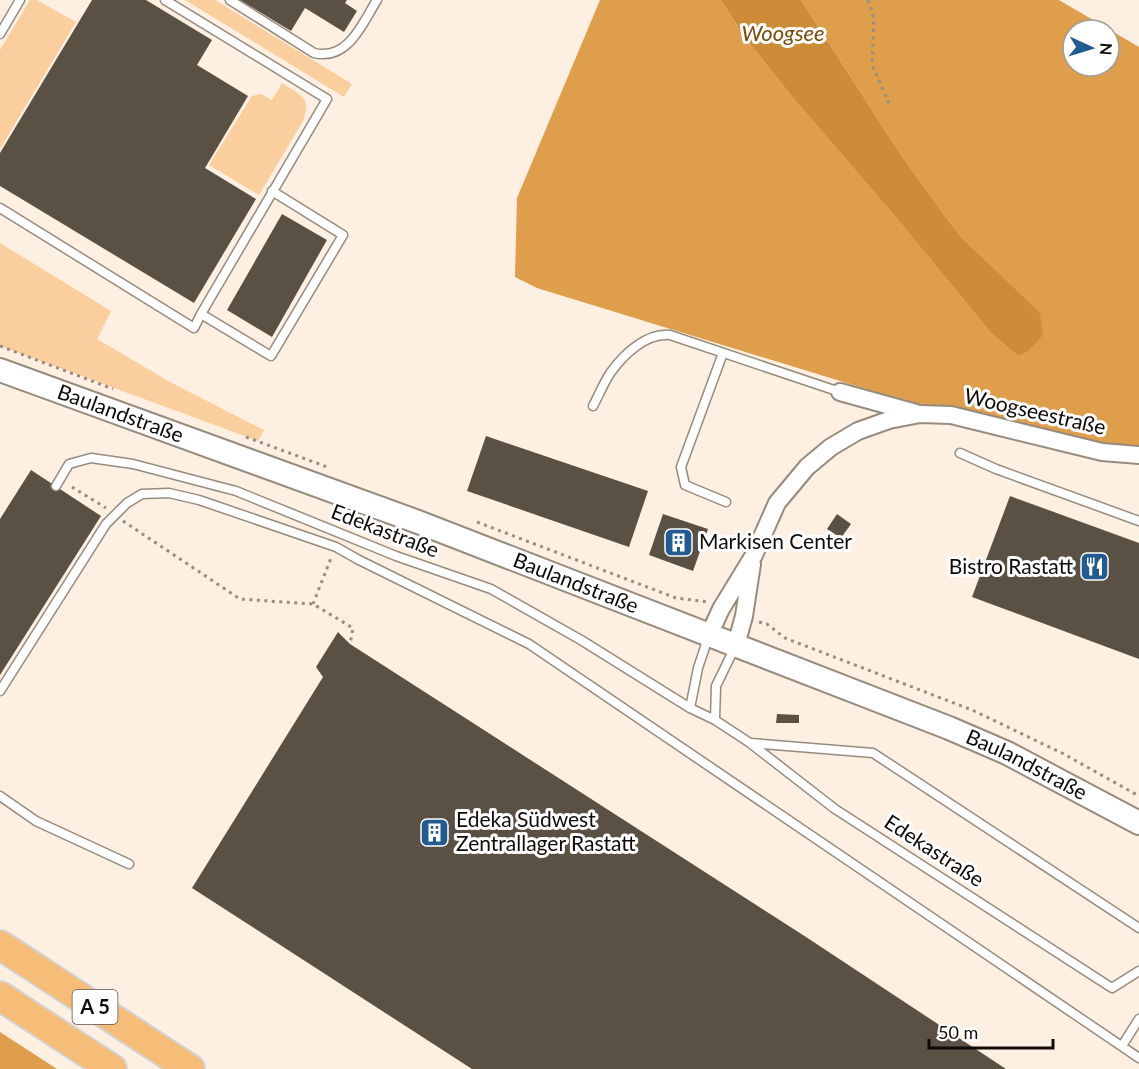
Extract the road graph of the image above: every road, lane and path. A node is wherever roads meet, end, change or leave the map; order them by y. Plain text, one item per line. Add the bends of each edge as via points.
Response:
1 (20, 0) edge
2 (165, 0) edge
3 (230, 0) edge
4 (377, 0) edge
5 (868, 0) edge
6 (0, 34) edge
7 (891, 108) dead end
8 (272, 191) junction
9 (0, 208) edge
10 (201, 314) junction
11 (723, 353) junction
12 (0, 370) edge
13 (840, 392) joint
14 (593, 406) dead end
15 (920, 414) junction
16 (960, 453) dead end
17 (1139, 455) edge
18 (56, 486) dead end
19 (67, 494) dead end
20 (726, 502) dead end
21 (114, 515) junction
22 (1139, 521) edge
23 (336, 546) junction
24 (754, 555) junction
25 (313, 604) junction
26 (757, 621) dead end
27 (709, 635) junction
28 (350, 644) dead end
29 (736, 645) junction
30 (0, 691) edge
31 (690, 708) junction
32 (715, 720) junction
33 (750, 742) junction
34 (0, 796) edge
35 (1139, 796) edge
36 (1139, 823) edge
37 (129, 864) dead end
38 (1139, 928) edge
39 (0, 945) edge
40 (1139, 971) edge
41 (0, 996) edge
42 (1139, 1019) edge
43 (1122, 1046) junction
44 (1139, 1058) edge
45 (112, 1069) edge
46 (190, 1069) edge

1 - 6 lane
2 - 8 lane via 327,99
3 - 4 lane via 314,53 326,56 348,45
5 - 7 path via 874,18 872,64
8 - 10 lane
8 - 10 lane via 343,235 271,356
9 - 10 lane via 194,327
11 - 13 lane
11 - 14 lane via 669,335 644,340 611,372
11 - 20 lane via 681,467 685,485
12 - 27 street, Baulandstraße via 408,518
13 - 15 street, Woogseestraße
15 - 17 street, Woogseestraße via 951,415 1102,452
15 - 24 street, Woogseestraße via 858,431 807,467 777,502
16 - 22 lane
18 - 31 lane, Edekastraße via 69,464 91,458 133,464 236,491 396,556 491,589
19 - 21 path via 72,486
21 - 23 lane via 141,494 170,493
21 - 25 path via 240,599
21 - 30 lane
23 - 25 path
23 - 43 lane via 529,644
24 - 27 street, Woogseestraße
24 - 29 street, Woogseestraße
25 - 28 path via 353,628
26 - 35 path via 785,638 972,710
27 - 29 street, Baulandstraße
27 - 31 lane
29 - 32 lane via 716,686
29 - 36 street, Baulandstraße via 998,749
31 - 32 lane, Edekastraße
32 - 33 lane, Edekastraße
33 - 38 lane via 873,753
33 - 40 lane, Edekastraße via 835,809 1112,988
34 - 37 lane via 36,821
39 - 46 highway, A 5
41 - 45 highway, A 5
42 - 43 lane
43 - 44 lane

